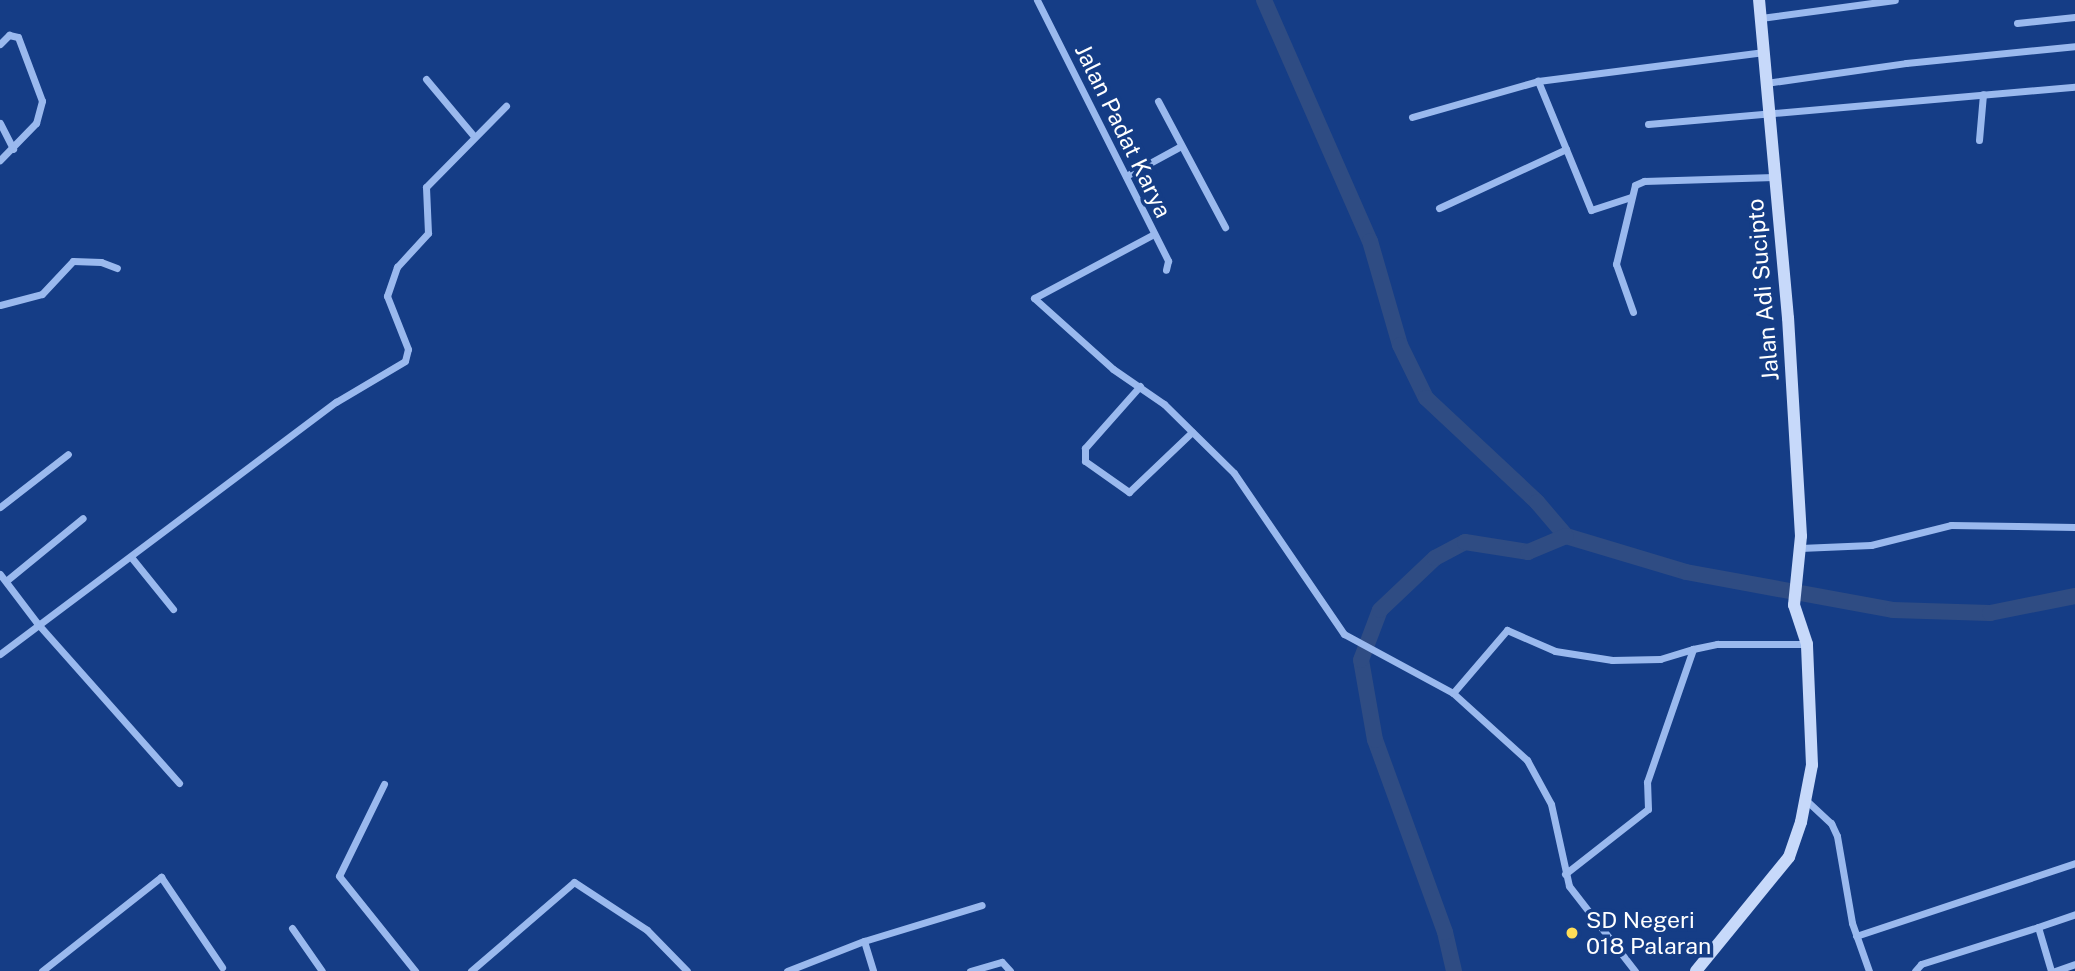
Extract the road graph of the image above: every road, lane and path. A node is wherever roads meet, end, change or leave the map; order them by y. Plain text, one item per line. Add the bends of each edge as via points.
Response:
1 (1037, 0) edge
2 (1759, 0) edge
3 (1895, 0) edge
4 (2075, 17) edge
5 (1761, 18) junction
6 (2017, 23) dead end
7 (0, 44) edge
8 (2075, 46) edge
9 (1764, 52) junction
10 (426, 79) dead end
11 (1538, 81) junction
12 (1766, 83) junction
13 (2075, 87) edge
14 (1983, 94) junction
15 (1158, 101) dead end
16 (506, 106) dead end
17 (1412, 117) dead end
18 (1770, 117) junction
19 (0, 123) edge
20 (1648, 124) dead end
21 (473, 135) junction
22 (1979, 140) dead end
23 (1181, 146) junction
24 (13, 149) junction
25 (1566, 149) junction
26 (0, 160) edge
27 (1126, 176) junction
28 (1774, 177) junction
29 (1631, 197) junction
30 (1439, 208) dead end
31 (1225, 227) dead end
32 (1154, 234) junction
33 (117, 268) dead end
34 (1166, 270) dead end
35 (0, 305) edge
36 (1633, 312) dead end
37 (1140, 386) junction
38 (1192, 432) junction
39 (68, 454) dead end
40 (0, 507) edge
41 (83, 518) dead end
42 (2075, 527) edge
43 (1800, 548) junction
44 (131, 557) junction
45 (0, 574) edge
46 (6, 581) junction
47 (173, 609) dead end
48 (37, 623) junction
49 (1807, 644) junction
50 (1693, 649) junction
51 (0, 654) edge
52 (1453, 693) junction
53 (179, 783) dead end
54 (384, 784) dead end
55 (1807, 801) junction
56 (2075, 863) edge
57 (1565, 874) junction
58 (982, 905) dead end
59 (2075, 914) edge
60 (2038, 927) junction
61 (292, 928) dead end
62 (1856, 936) junction
63 (864, 941) junction
64 (2075, 964) edge
65 (222, 967) dead end
66 (42, 971) edge
67 (322, 971) edge
68 (415, 971) edge
69 (471, 971) edge
70 (687, 971) edge
71 (787, 971) edge
72 (873, 971) edge
73 (970, 971) edge
74 (1010, 971) edge
75 (1635, 971) edge
76 (1696, 971) edge
77 (1869, 971) edge
78 (1915, 971) edge
79 (2053, 971) edge

1 - 27 street, Jalan Padat Karya
2 - 5 street, Jalan Adi Sucipto
3 - 5 street
4 - 6 street
5 - 9 street, Jalan Adi Sucipto
7 - 24 street via 9,35 18,37 42,101 36,123
8 - 12 street
9 - 11 street
9 - 12 street, Jalan Adi Sucipto
10 - 21 street
11 - 17 street
11 - 25 street
12 - 18 street, Jalan Adi Sucipto
13 - 14 street
14 - 18 street
14 - 22 street
15 - 23 street
16 - 21 street
18 - 20 street
18 - 28 street, Jalan Adi Sucipto
19 - 24 street
21 - 44 street via 426,187 428,233 397,267 388,287 388,304 408,349 405,361 337,402
23 - 27 street
23 - 31 street
24 - 26 street
25 - 29 street via 1591,211
25 - 30 street
27 - 32 street, Jalan Padat Karya
28 - 29 street via 1644,181 1635,185
28 - 43 street, Jalan Adi Sucipto via 1788,318
29 - 36 street via 1616,264
32 - 34 street via 1168,261
32 - 37 street, Jalan Padat Karya via 1034,298 1079,341
33 - 35 street via 73,261 42,294
37 - 38 street
37 - 38 street via 1085,448 1085,461 1129,492
38 - 52 street via 1234,473 1337,626 1353,641
39 - 40 street
41 - 46 street
42 - 43 street via 1951,525 1871,545
43 - 49 street, Jalan Adi Sucipto via 1794,605
44 - 47 street
44 - 48 street
45 - 46 street
46 - 48 street
48 - 51 street
48 - 53 street
49 - 50 street via 1717,644
49 - 55 street, Jalan Adi Sucipto via 1812,765
50 - 52 street via 1661,659 1612,660 1555,651 1507,630
50 - 57 street via 1647,782 1648,809
52 - 57 street via 1527,760 1540,778 1551,804
54 - 68 street via 339,876
55 - 62 street via 1831,823 1837,836
55 - 76 street, Jalan Adi Sucipto via 1796,840 1781,869
56 - 62 street
57 - 75 street via 1577,899
58 - 63 street
59 - 60 street
60 - 78 street via 1921,964
60 - 79 street
61 - 67 street
62 - 77 street
63 - 71 street
63 - 72 street
64 - 79 street
65 - 66 street via 161,877
69 - 70 street via 574,883 647,930
73 - 74 street via 1002,962

